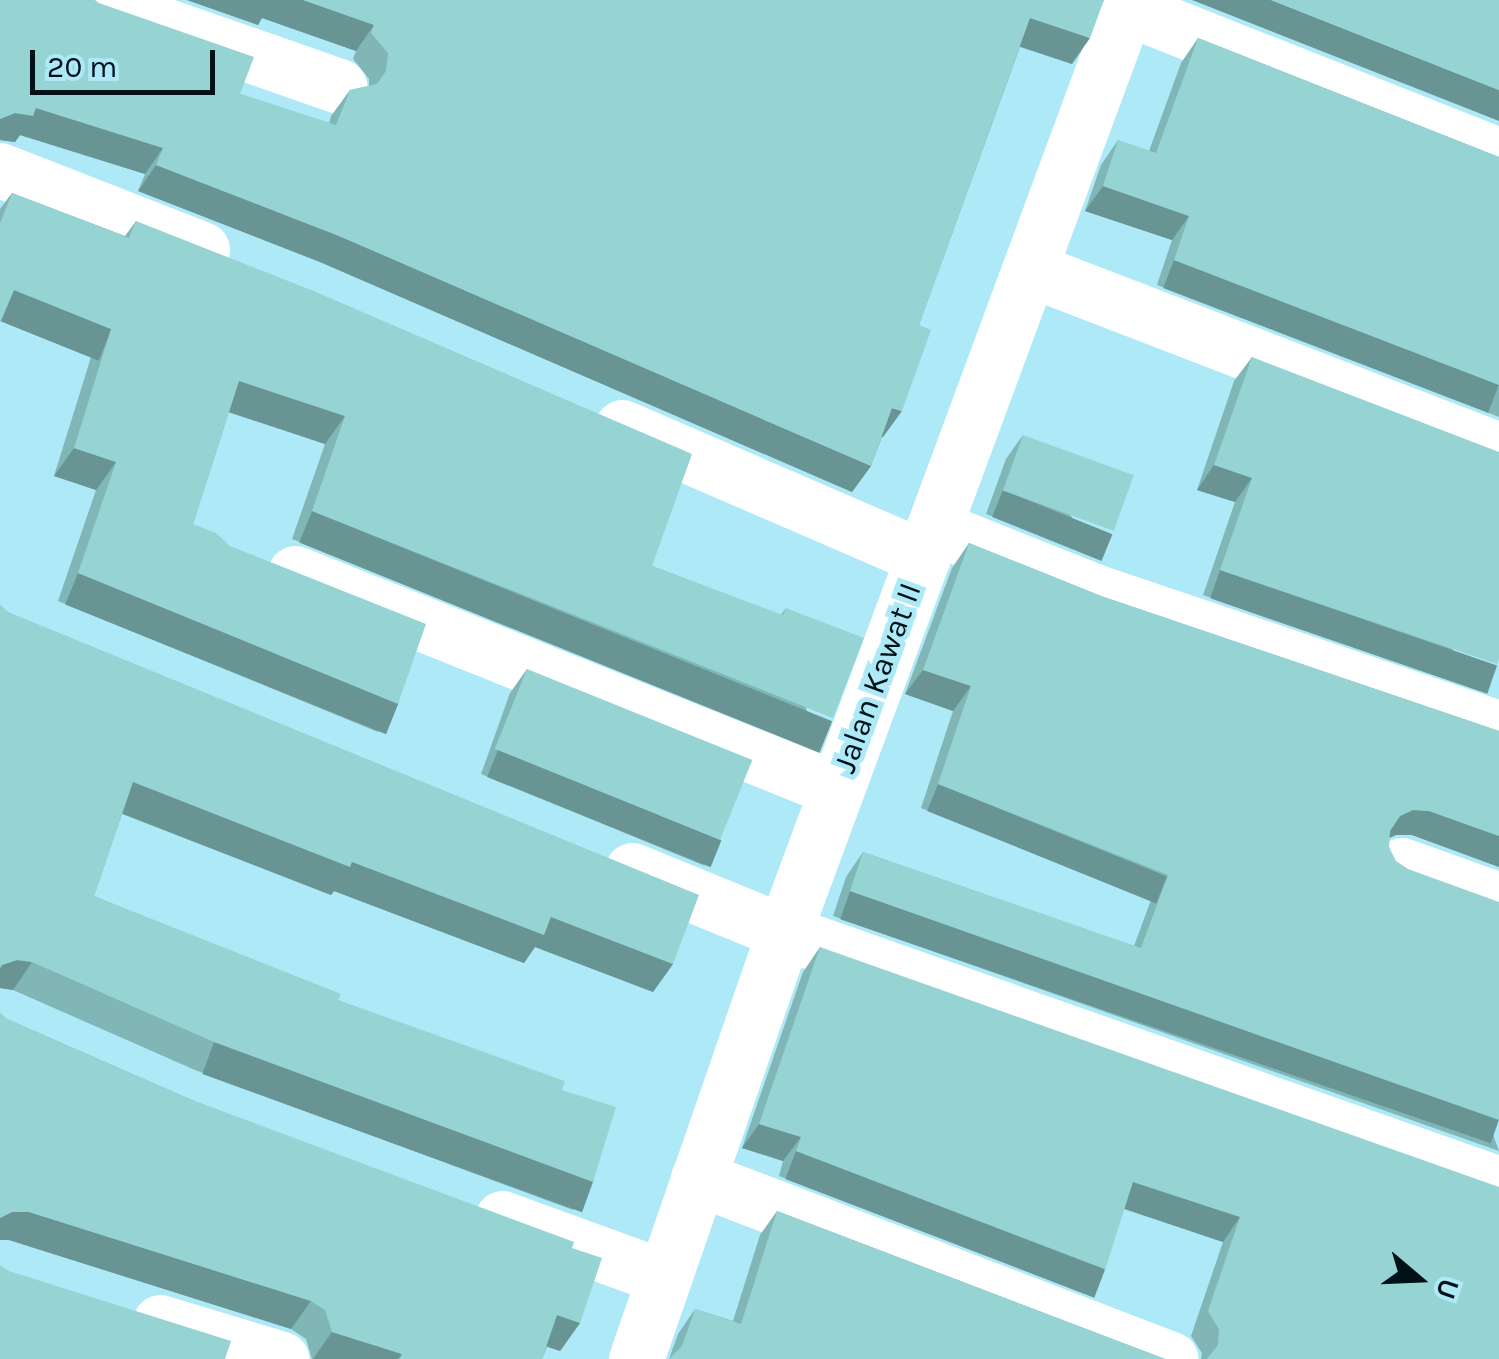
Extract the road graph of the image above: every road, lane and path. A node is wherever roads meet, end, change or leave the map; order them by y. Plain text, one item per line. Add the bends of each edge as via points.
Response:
1 (92, 0) edge
2 (1128, 4) edge
3 (338, 86) dead end
4 (1499, 156) edge
5 (0, 170) edge
6 (254, 270) edge
7 (1032, 270) junction
8 (579, 408) edge
9 (1499, 450) edge
10 (928, 542) junction
11 (256, 558) edge
12 (1499, 728) edge
13 (836, 789) junction
14 (583, 850) edge
15 (1402, 865) edge
16 (1499, 900) edge
17 (784, 932) junction
18 (698, 1178) junction
19 (1499, 1184) edge
20 (459, 1203) edge
21 (664, 1276) junction
22 (116, 1309) edge
23 (282, 1359) edge
24 (636, 1359) edge
25 (1172, 1359) edge

1 - 3 street
2 - 4 street
2 - 7 street, Jalan Kawat II
5 - 6 street
7 - 9 street
7 - 10 street, Jalan Kawat II
8 - 10 street
10 - 12 street
10 - 13 street, Jalan Kawat II
11 - 13 street
13 - 17 street, Jalan Kawat II
14 - 17 street
15 - 16 street
17 - 18 street, Jalan Kawat II
17 - 19 street
18 - 21 street, Jalan Kawat II
18 - 25 street
20 - 21 street
21 - 24 street, Jalan Kawat II
22 - 23 street

